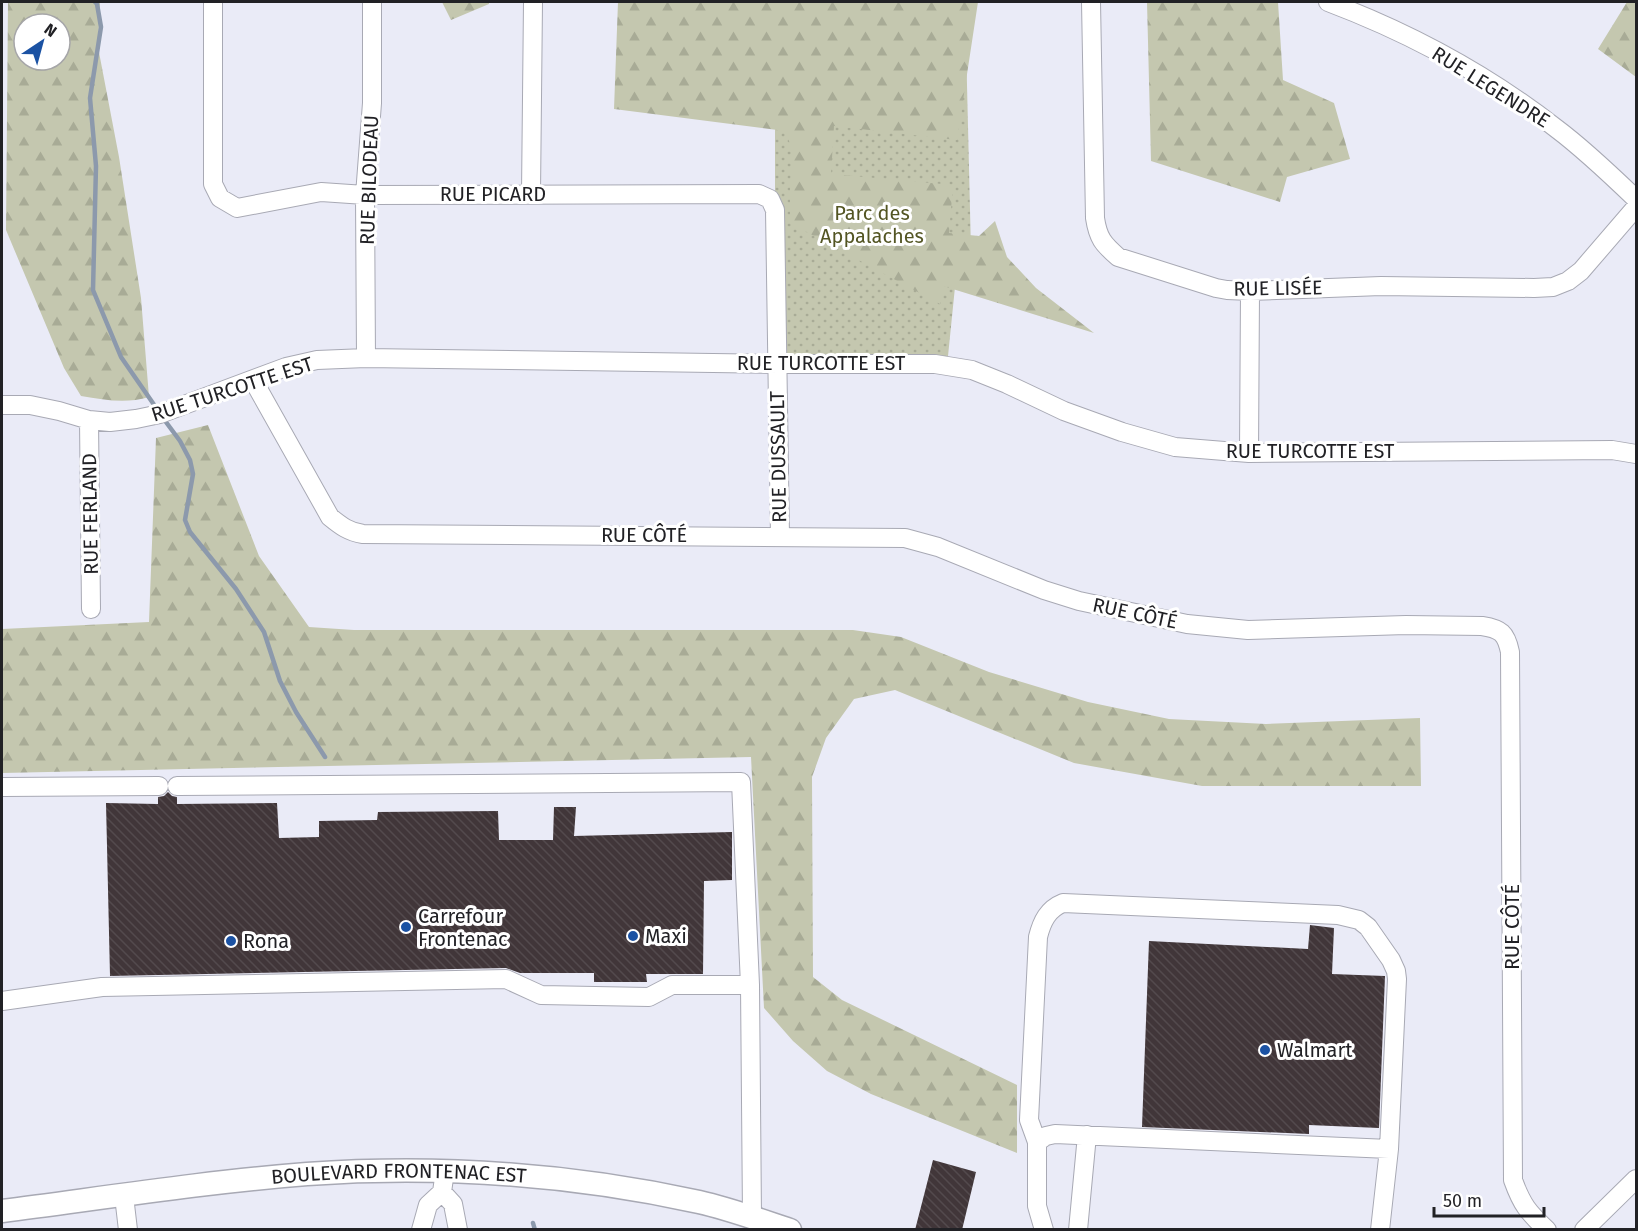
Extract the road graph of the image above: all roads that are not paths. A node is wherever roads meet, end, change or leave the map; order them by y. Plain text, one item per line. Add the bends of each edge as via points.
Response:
1 (213, 2) edge
2 (372, 2) edge
3 (533, 2) edge
4 (1091, 2) edge
5 (1328, 2) edge
6 (531, 193) junction
7 (365, 195) junction
8 (770, 199) joint
9 (1636, 199) edge
10 (1636, 207) edge
11 (1250, 291) junction
12 (366, 358) junction
13 (777, 364) junction
14 (253, 380) junction
15 (2, 405) edge
16 (89, 420) junction
17 (1249, 453) junction
18 (1636, 454) edge
19 (780, 536) junction
20 (91, 609) dead end
21 (2, 787) edge
22 (750, 985) junction
23 (2, 1001) edge
24 (1087, 1135) junction
25 (1037, 1142) junction
26 (1389, 1149) junction
27 (1636, 1179) edge
28 (443, 1181) junction
29 (124, 1196) junction
30 (2, 1211) edge
31 (752, 1217) junction
32 (128, 1230) edge
33 (420, 1230) edge
34 (458, 1230) edge
35 (790, 1230) edge
36 (1044, 1230) edge
37 (1078, 1230) edge
38 (1380, 1230) edge
39 (1547, 1230) edge
40 (1584, 1230) edge

1 - 7 street, RUE PICARD via 213,184 220,198 244,208 321,192
2 - 7 street, RUE BILODEAU via 372,103
3 - 6 street
4 - 11 street, RUE LISÉE via 1097,233 1118,257 1216,288
5 - 9 street, RUE LEGENDRE via 1389,27 1473,71 1558,129
6 - 7 street, RUE PICARD
6 - 8 street, RUE PICARD via 759,194
7 - 12 street, RUE BILODEAU
8 - 13 street, RUE DUSSAULT via 775,210
10 - 11 street, RUE LISÉE via 1581,271 1553,287 1381,286
11 - 17 street
12 - 13 street, RUE TURCOTTE EST
12 - 14 street, RUE TURCOTTE EST via 317,360
13 - 17 street, RUE TURCOTTE EST via 935,364 972,370 1122,432 1175,447
13 - 19 street, RUE DUSSAULT
14 - 16 street, RUE TURCOTTE EST via 160,414 110,422
14 - 19 street, RUE CÔTÉ via 330,517 352,532
15 - 16 street, RUE TURCOTTE EST via 30,405
16 - 20 street, RUE FERLAND
17 - 18 street, RUE TURCOTTE EST via 1612,450
19 - 39 street, RUE CÔTÉ via 912,539 1044,590 1187,624 1248,630 1482,626 1502,632 1510,652 1513,1180 1521,1202
21 - 22 street via 741,782
22 - 23 street via 672,986 649,997 541,995 506,979 207,984 89,988
22 - 31 street
24 - 25 street via 1055,1134
24 - 26 street
24 - 37 street
25 - 26 street via 1029,1120 1038,937 1046,915 1063,903 1338,915 1359,920 1368,927 1396,970
25 - 36 street via 1037,1206
26 - 38 street
27 - 40 street
28 - 29 main road, BOULEVARD FRONTENAC EST via 413,1170 307,1174
28 - 31 main road, BOULEVARD FRONTENAC EST via 504,1173 642,1191
28 - 33 street via 428,1205
28 - 34 street
29 - 30 main road, BOULEVARD FRONTENAC EST
29 - 32 street
31 - 35 main road, BOULEVARD FRONTENAC EST

